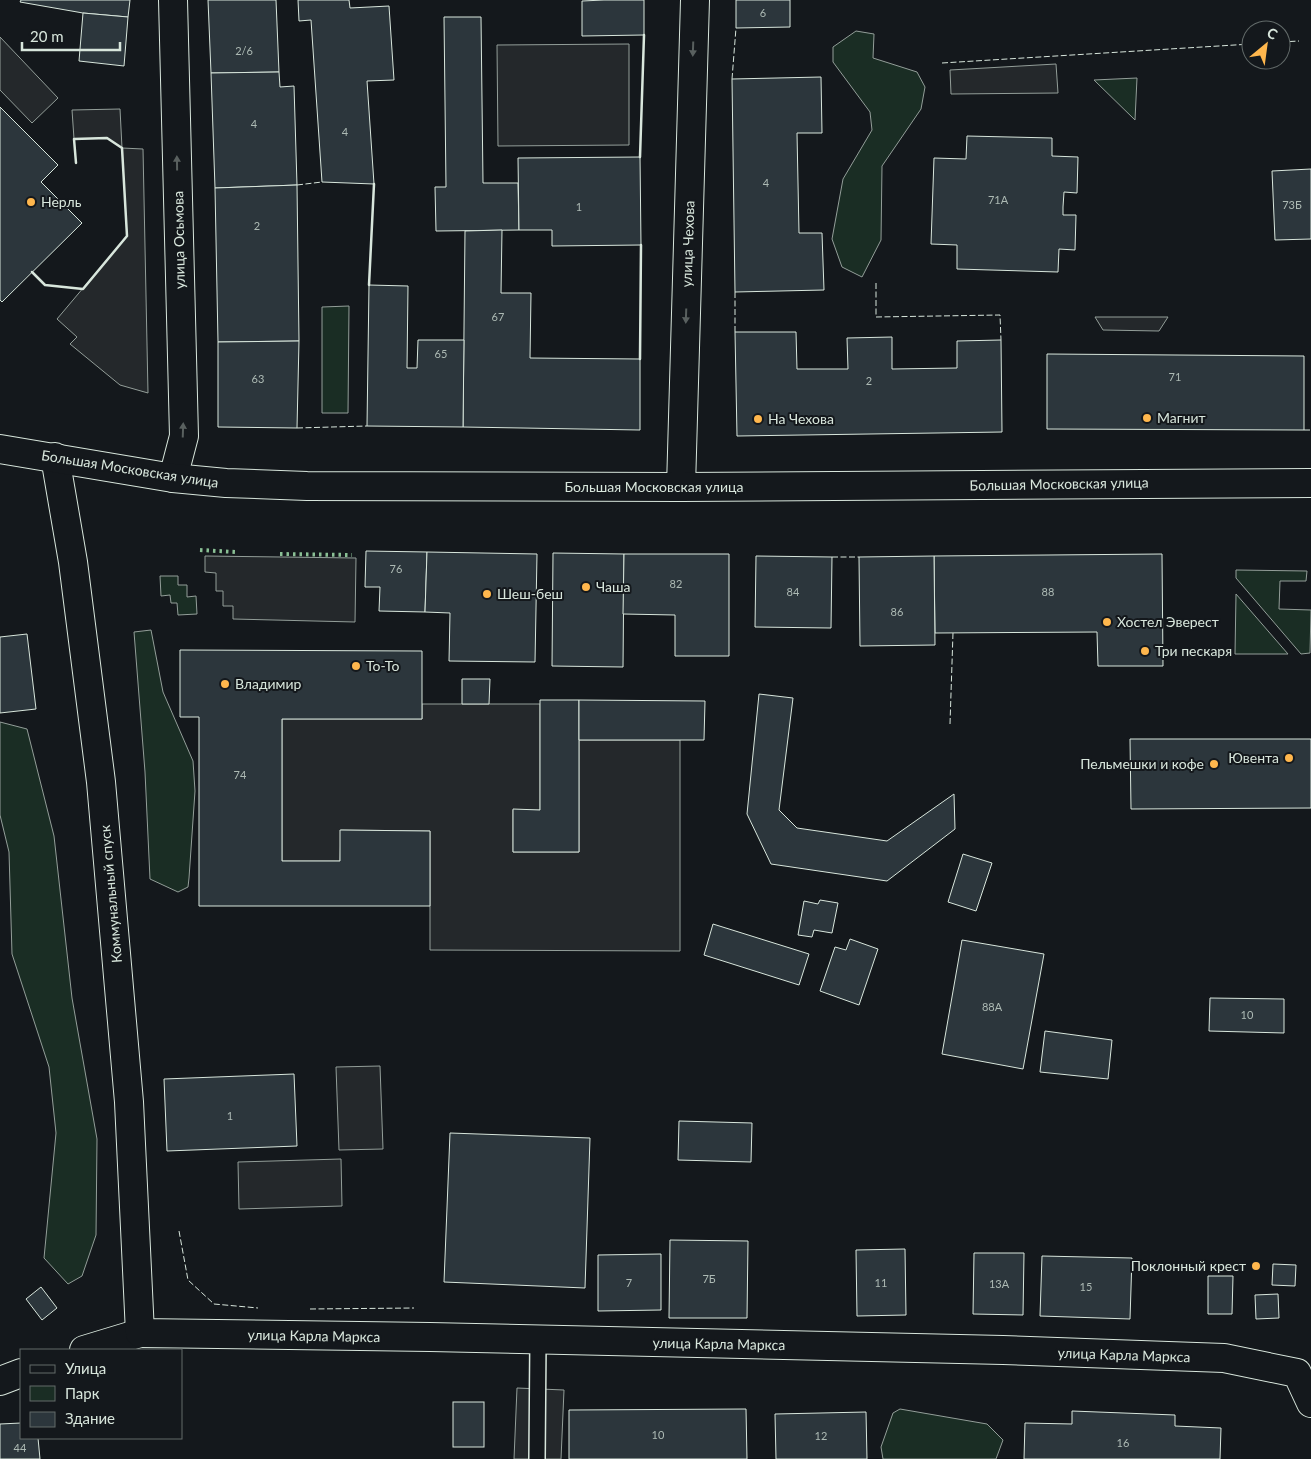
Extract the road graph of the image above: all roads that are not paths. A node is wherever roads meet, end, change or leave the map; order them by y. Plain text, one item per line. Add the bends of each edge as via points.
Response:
1 (173, 0) edge
2 (695, 0) edge
3 (0, 449) edge
4 (55, 457) junction
5 (173, 478) junction
6 (1311, 483) edge
7 (681, 487) junction
8 (140, 1334) junction
9 (538, 1340) junction
10 (88, 1349) edge
11 (20, 1373) edge
12 (1304, 1373) edge
13 (0, 1380) edge
14 (1311, 1403) edge
15 (538, 1459) edge

5 -> 1 main road, улица Осьмова via 184,436
2 -> 7 main road, улица Чехова
3 - 4 main road, Большая Московская улица
4 - 5 main road, Большая Московская улица
4 - 8 main road, Коммунальный спуск via 73,562 101,782 129,1102
5 - 7 main road, Большая Московская улица via 308,486
6 - 7 main road, Большая Московская улица
8 - 9 main road, улица Карла Маркса
8 - 10 main road, улица Карла Маркса
9 - 12 main road, улица Карла Маркса via 1224,1358
9 - 15 lane
11 - 13 main road
12 - 14 main road

